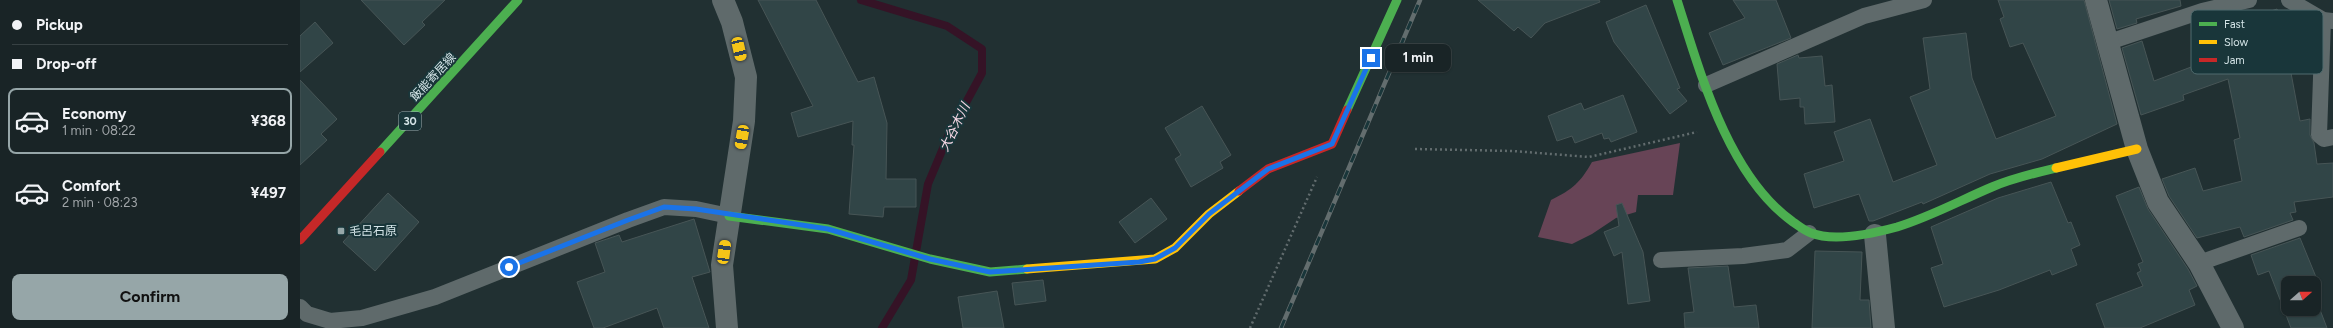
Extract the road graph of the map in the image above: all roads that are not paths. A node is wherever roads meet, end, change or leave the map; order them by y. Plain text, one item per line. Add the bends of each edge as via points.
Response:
1 (518, 0) edge
2 (723, 0) edge
3 (1397, 0) edge
4 (1677, 0) edge
5 (1924, 0) edge
6 (2096, 0) edge
7 (2249, 0) edge
8 (2289, 0) edge
9 (2206, 10) edge
10 (2308, 10) edge
11 (2191, 15) edge
12 (2328, 21) edge
13 (2109, 42) junction
14 (1706, 85) junction
15 (2333, 137) edge
16 (2138, 149) junction
17 (729, 216) junction
18 (2299, 228) dead end
19 (1809, 233) junction
20 (1875, 235) junction
21 (300, 240) edge
22 (1661, 260) dead end
23 (2199, 263) junction
24 (300, 307) edge
25 (727, 328) edge
26 (1884, 328) edge
27 (2233, 328) edge

1 - 21 street, 飯能寄居線 / 30
2 - 17 street via 732,22 746,77 744,121
3 - 17 street via 1332,144 1268,169 1209,214 1175,248 1155,259 990,272 930,259 828,229
4 - 14 street via 1695,59
5 - 14 lane via 1864,16
6 - 13 street
7 - 9 lane
8 - 10 lane
11 - 13 lane
12 - 15 lane via 2319,135 2324,139
13 - 16 street
14 - 19 street via 1722,127 1744,167 1779,213
16 - 20 street via 2016,178
16 - 23 street via 2158,202
17 - 24 lane via 696,209 664,207 435,297 362,318 330,322 307,314
17 - 25 street via 722,264
18 - 23 lane
19 - 20 street via 1836,237
19 - 22 lane via 1787,250 1743,256
20 - 26 street
23 - 27 street

